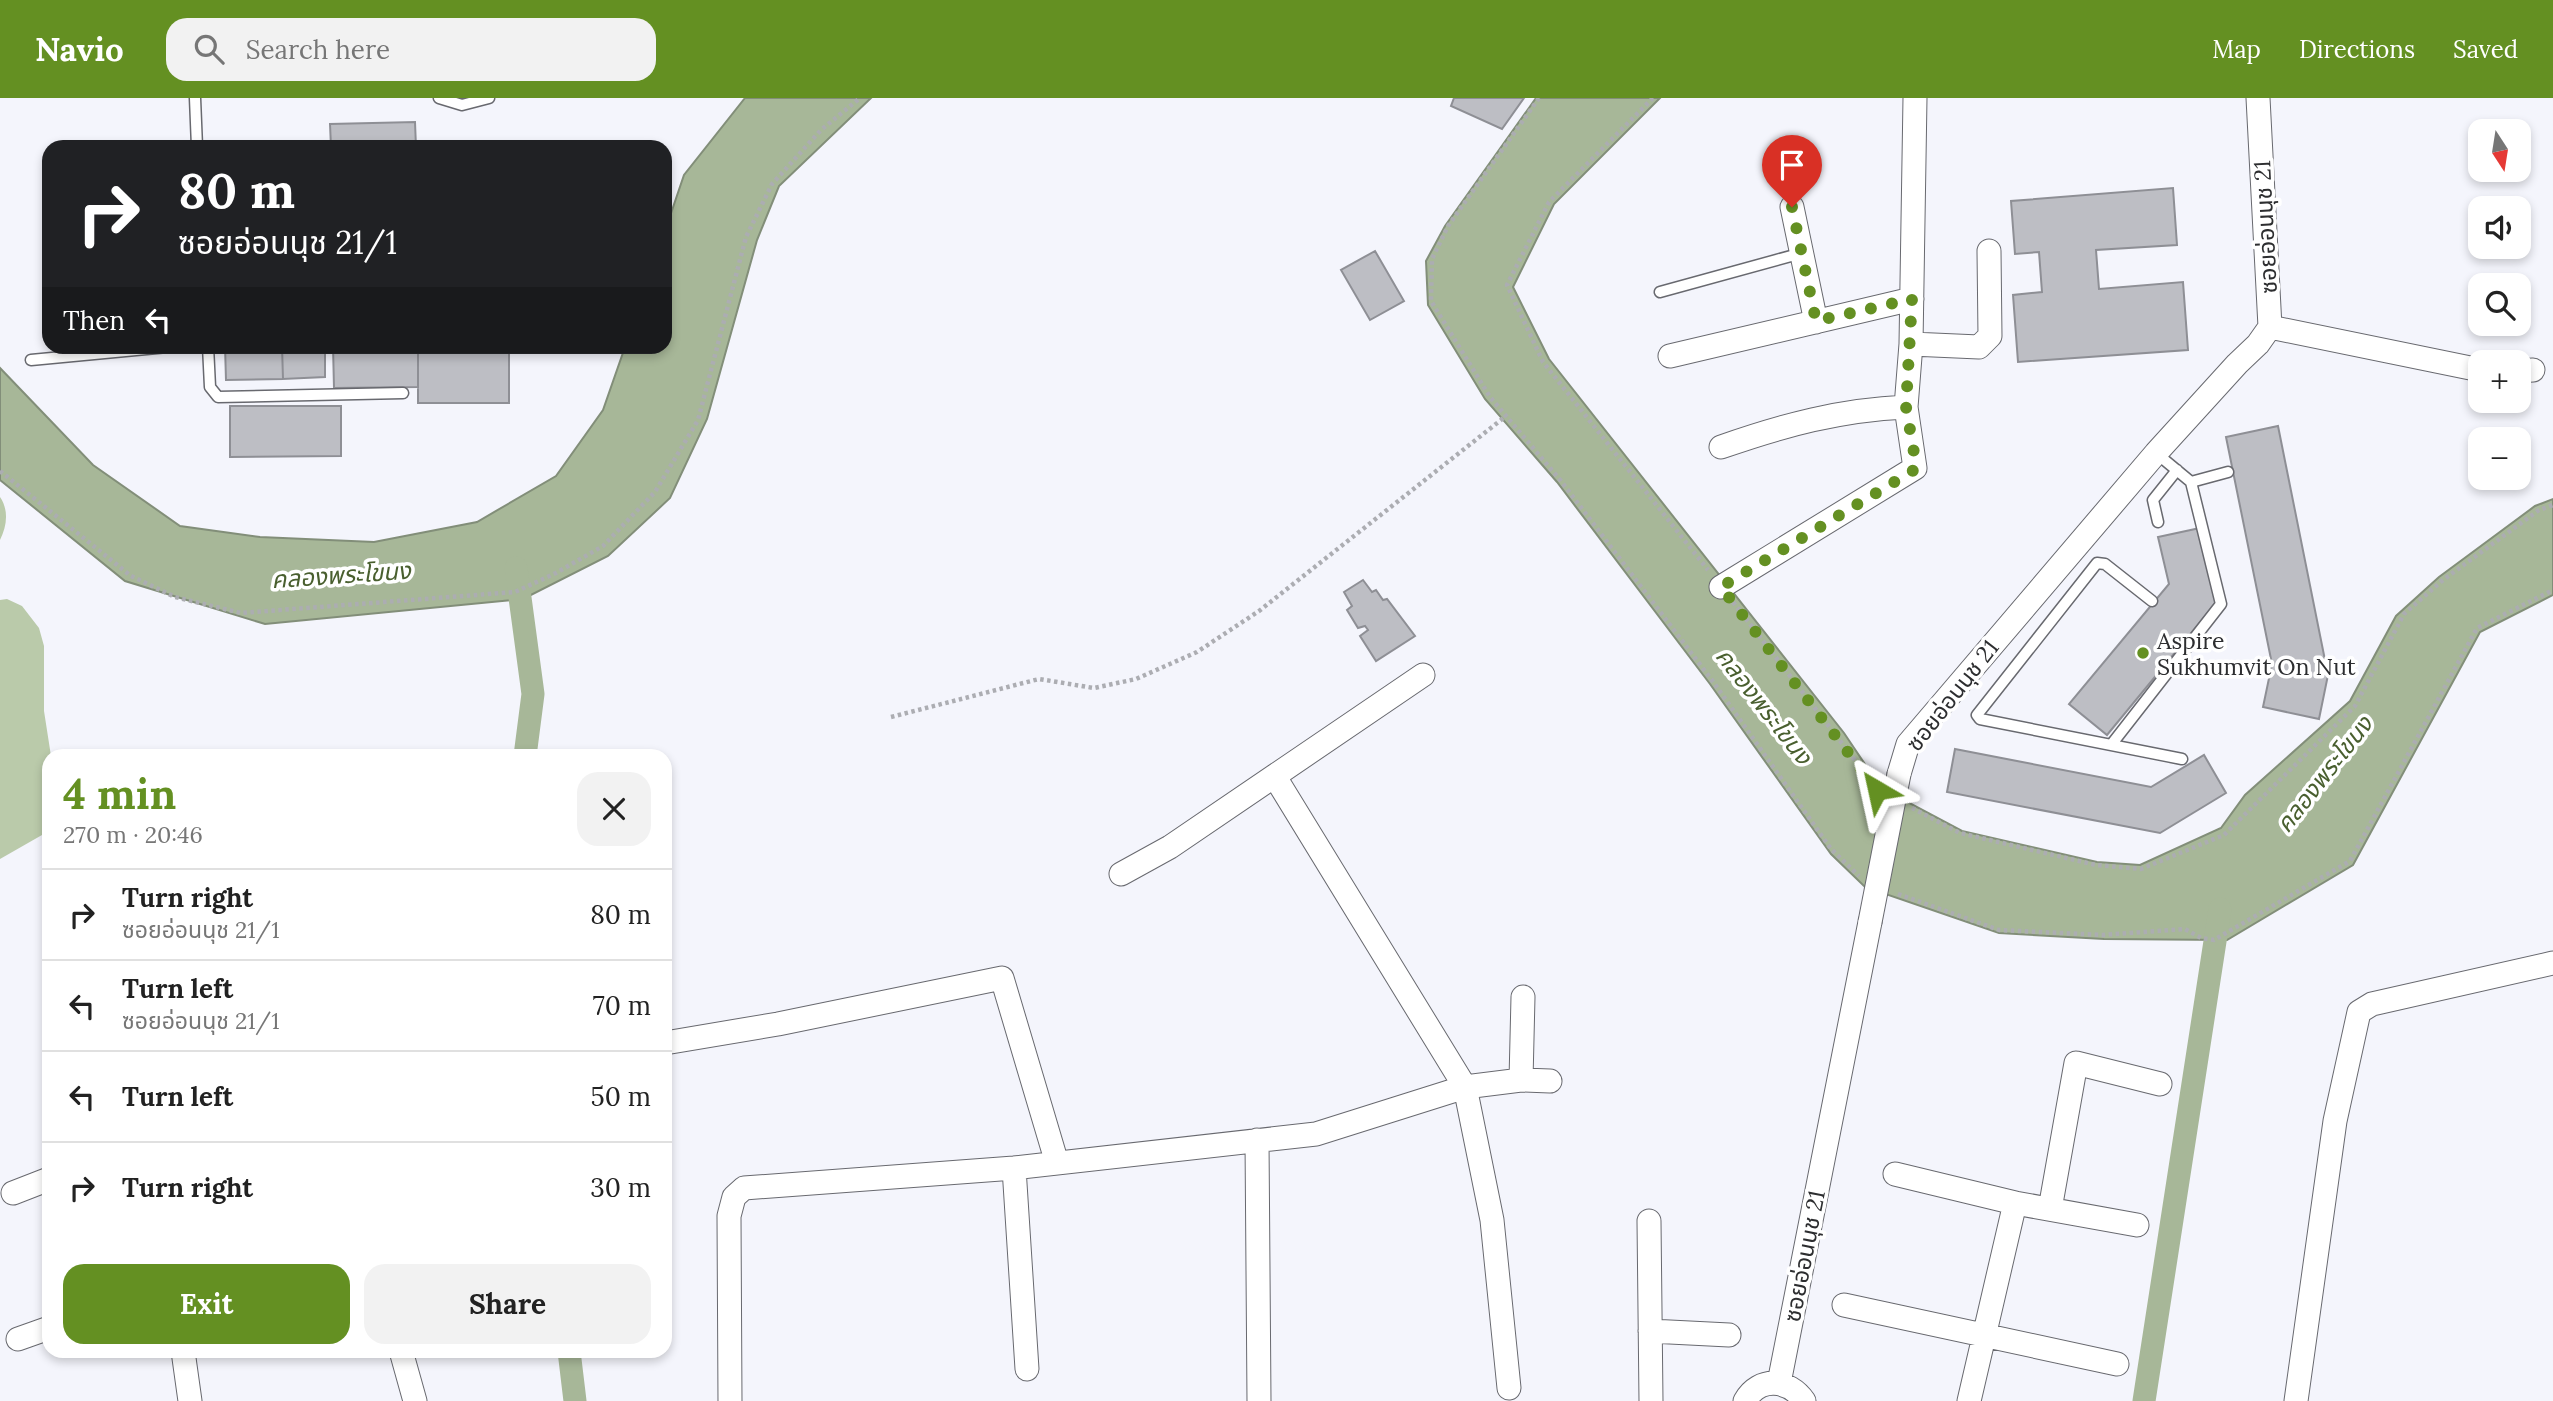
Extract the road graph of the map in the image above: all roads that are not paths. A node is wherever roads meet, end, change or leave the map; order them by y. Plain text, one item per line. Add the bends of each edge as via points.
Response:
1 (195, 98) edge
2 (439, 98) edge
3 (489, 98) edge
4 (1915, 98) edge
5 (2258, 98) edge
6 (198, 140) edge
7 (1792, 207) dead end
8 (1989, 251) dead end
9 (1802, 253) junction
10 (1660, 292) dead end
11 (1912, 299) junction
12 (1816, 321) junction
13 (2270, 327) junction
14 (1911, 344) junction
15 (80, 354) edge
16 (208, 354) edge
17 (1670, 356) dead end
18 (31, 360) dead end
19 (2468, 368) edge
20 (403, 393) dead end
21 (1906, 407) junction
22 (1721, 447) dead end
23 (2156, 453) junction
24 (2177, 471) junction
25 (2228, 472) dead end
26 (2191, 482) junction
27 (2158, 522) dead end
28 (1721, 587) road end
29 (2152, 601) dead end
30 (1423, 675) dead end
31 (2111, 745) junction
32 (2182, 759) dead end
33 (1275, 777) junction
34 (1121, 874) dead end
35 (2553, 963) edge
36 (1523, 997) dead end
37 (672, 1042) edge
38 (1521, 1080) junction
39 (1550, 1081) dead end
40 (2161, 1084) dead end
41 (1465, 1087) junction
42 (1257, 1140) junction
43 (1057, 1163) junction
44 (1014, 1168) junction
45 (1895, 1174) dead end
46 (42, 1182) edge
47 (13, 1193) dead end
48 (2015, 1203) junction
49 (2050, 1209) junction
50 (1649, 1221) dead end
51 (2137, 1225) dead end
52 (1844, 1305) dead end
53 (42, 1330) edge
54 (1650, 1331) junction
55 (1729, 1335) dead end
56 (1984, 1338) junction
57 (18, 1339) dead end
58 (184, 1358) edge
59 (403, 1358) edge
60 (2117, 1364) dead end
61 (1027, 1369) dead end
62 (1779, 1383) junction
63 (1508, 1388) dead end
64 (190, 1401) edge
65 (415, 1401) edge
66 (730, 1401) edge
67 (1259, 1401) edge
68 (1651, 1401) edge
69 (1745, 1401) edge
70 (1804, 1401) edge
71 (1969, 1401) edge
72 (2296, 1401) edge

1 - 6 lane
2 - 3 lane via 463,105
4 - 11 street
5 - 13 street, ซอยอ่อนนุช 21
7 - 9 street
8 - 14 street via 1990,336 1986,344
9 - 10 lane
9 - 12 street
11 - 12 street
11 - 14 street
12 - 17 street
13 - 19 street
13 - 23 street, ซอยอ่อนนุช 21
14 - 21 street
15 - 18 lane
16 - 20 lane via 210,387 218,397
21 - 22 street via 1858,409
21 - 28 street via 1914,470
23 - 24 lane
23 - 62 street, ซอยอ่อนนุช 21, bridge via 1908,744
24 - 26 lane
24 - 27 lane via 2153,500
25 - 26 lane
26 - 31 lane via 2221,604
29 - 31 lane via 2105,564 2097,564 1978,712 1980,719
30 - 33 street
31 - 32 lane
33 - 34 street
33 - 41 street
35 - 72 street via 2372,1004 2359,1012 2335,1121
36 - 38 street
37 - 43 street via 1002,978
38 - 39 street
38 - 41 street
40 - 49 street via 2076,1063
41 - 42 street via 1316,1134
41 - 63 street via 1492,1220
42 - 43 street
42 - 67 street
43 - 44 street
44 - 61 street
44 - 66 street via 750,1187 735,1193 729,1216
45 - 48 street
46 - 47 street
48 - 49 street
48 - 56 street
49 - 51 street
50 - 54 street
52 - 56 street
53 - 57 street
54 - 55 street
54 - 68 street
56 - 60 street
56 - 71 street
58 - 64 street
59 - 65 street
62 - 69 street via 1757,1387
62 - 70 street

